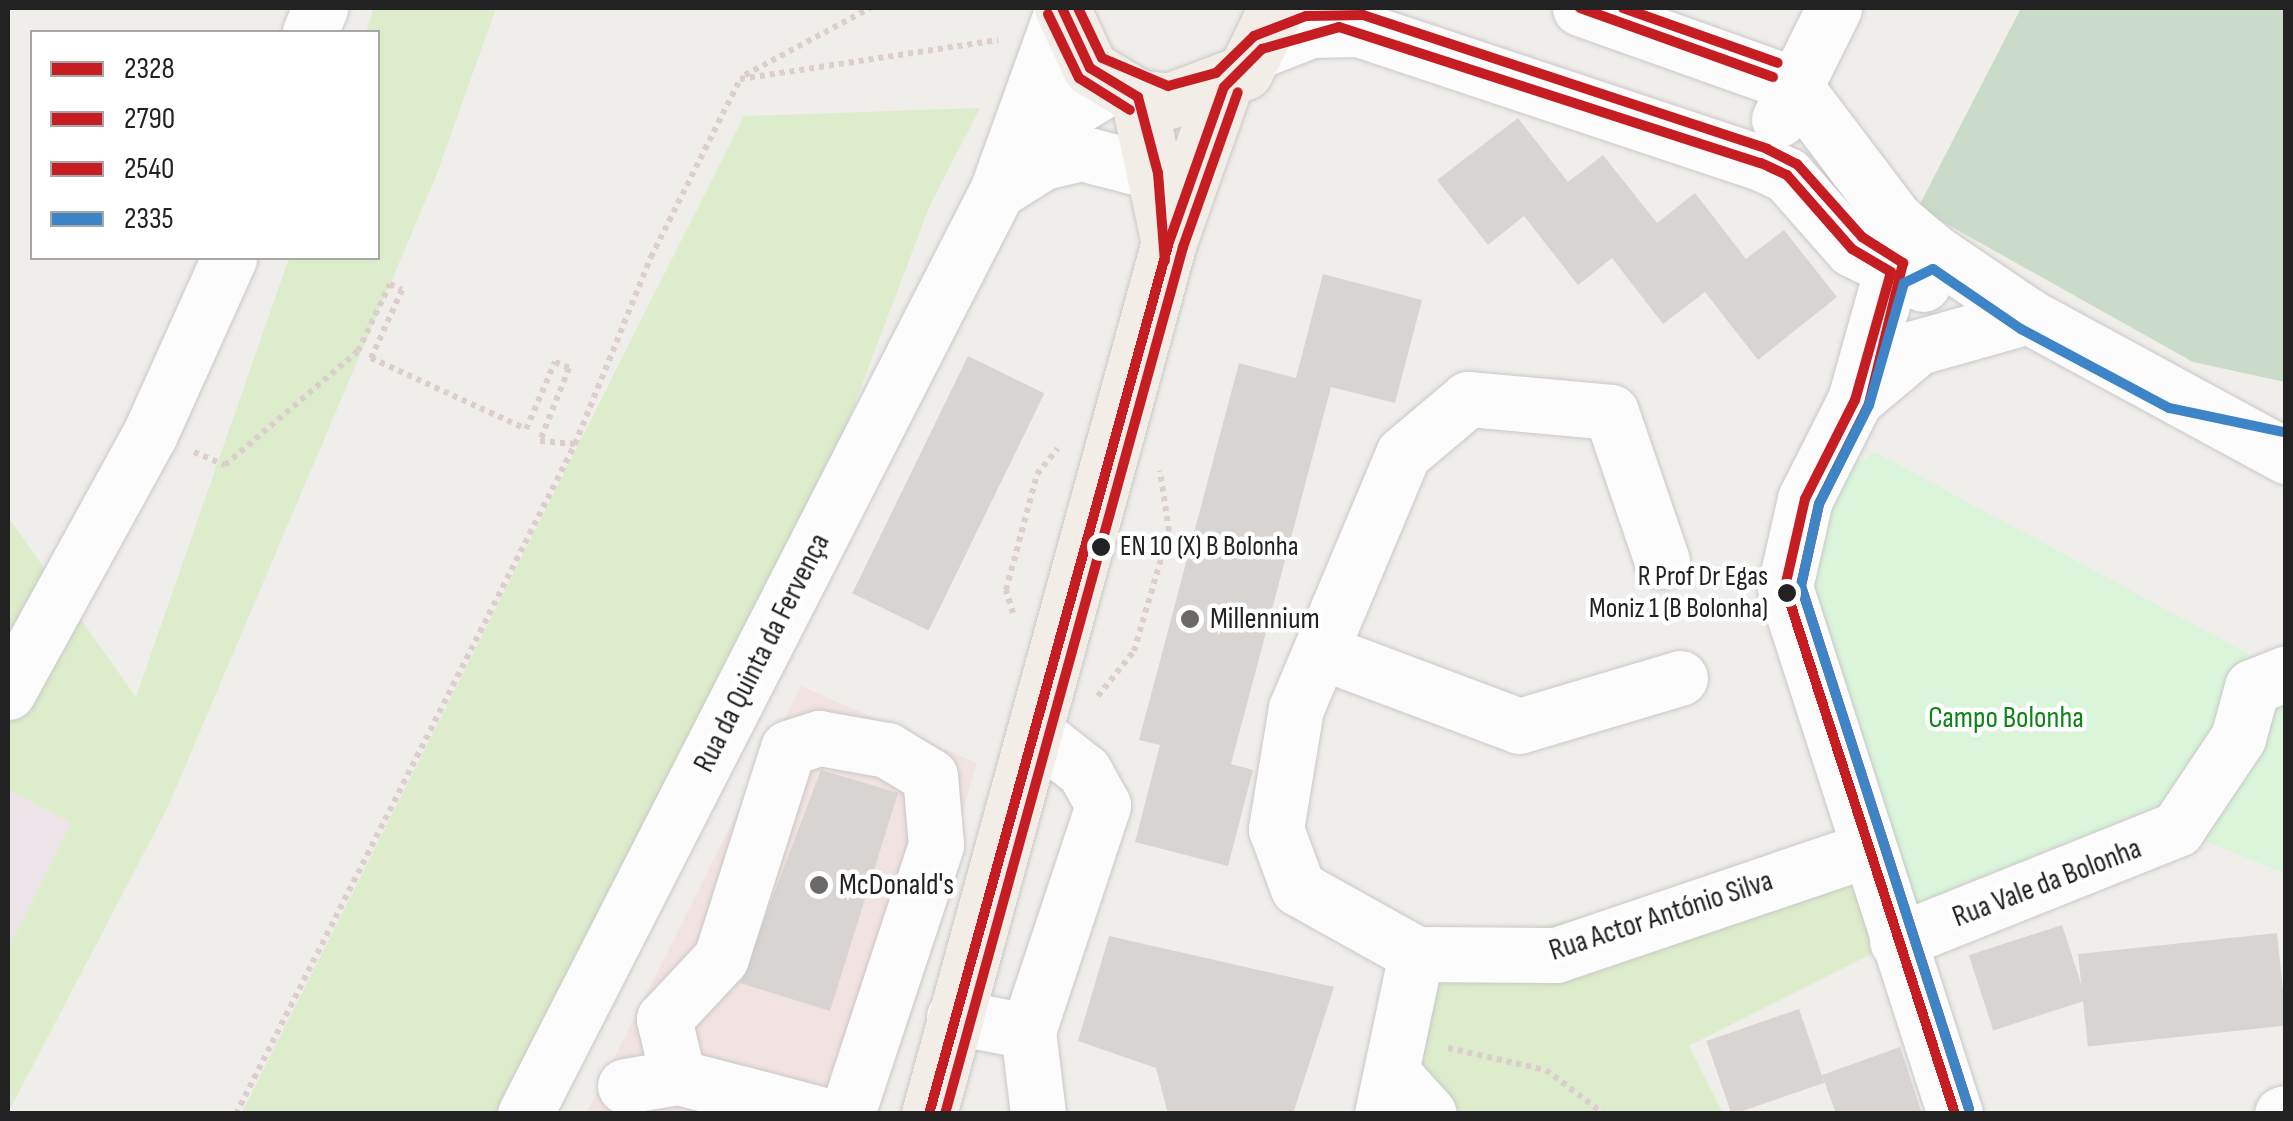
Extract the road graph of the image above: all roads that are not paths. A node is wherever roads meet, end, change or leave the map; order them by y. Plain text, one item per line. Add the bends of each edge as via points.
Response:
1 (1580, 8) edge
2 (1834, 8) edge
3 (1062, 9) edge
4 (1269, 28) edge
5 (1793, 84) junction
6 (1224, 87) junction
7 (1125, 91) junction
8 (1761, 163) junction
9 (1158, 174) junction
10 (997, 191) junction
11 (1169, 242) junction
12 (227, 260) edge
13 (1902, 265) junction
14 (2028, 316) junction
15 (1918, 347) junction
16 (2175, 394) junction
17 (1855, 400) junction
18 (2286, 417) edge
19 (2286, 456) edge
20 (1662, 561) road end
21 (1325, 653) junction
22 (2286, 673) edge
23 (1680, 678) dead end
24 (8, 692) edge
25 (1036, 734) junction
26 (1866, 850) junction
27 (1897, 941) junction
28 (1416, 954) junction
29 (954, 1017) junction
30 (1028, 1031) junction
31 (639, 1092) edge
32 (1402, 1101) edge
33 (816, 1112) edge
34 (525, 1114) edge
35 (847, 1114) edge
36 (929, 1114) edge
37 (1038, 1114) edge
38 (1954, 1114) edge

1 - 5 street
2 - 5 street
3 - 7 main road via 1075,48
3 - 10 street, Rua da Quinta da Fervença
4 - 6 main road
4 - 8 street via 1358,29
5 - 8 street
5 - 13 street via 1895,219
6 - 7 main road via 1169,102
6 - 11 main road
7 - 9 main road
7 - 10 street, Rua da Quinta da Fervença via 1074,108
8 - 13 street
9 - 10 street via 1082,153 1044,162
9 - 11 main road
10 - 34 street, Rua da Quinta da Fervença
11 - 25 main road
12 - 24 street via 150,434
13 - 14 street
13 - 15 street
13 - 17 street
14 - 15 street
14 - 16 street
15 - 17 street
16 - 18 street
16 - 19 street
17 - 26 street via 1805,499 1785,586 1804,666
20 - 21 street, Rua Actor António Silva via 1611,412 1468,399 1404,454
21 - 23 street via 1520,726
21 - 28 street, Rua Actor António Silva via 1296,708 1276,829 1298,888
22 - 27 street, Rua Vale da Bolonha via 2252,687 2238,738 2176,830
25 - 29 main road
25 - 30 street via 1084,771 1103,805
26 - 27 street
26 - 28 street, Rua Actor António Silva via 1556,955
27 - 38 street
28 - 32 street
29 - 30 street
29 - 36 main road
30 - 37 street
31 - 33 street
31 - 35 street via 664,1020 721,958 788,748 819,738 887,750 930,776 936,845

